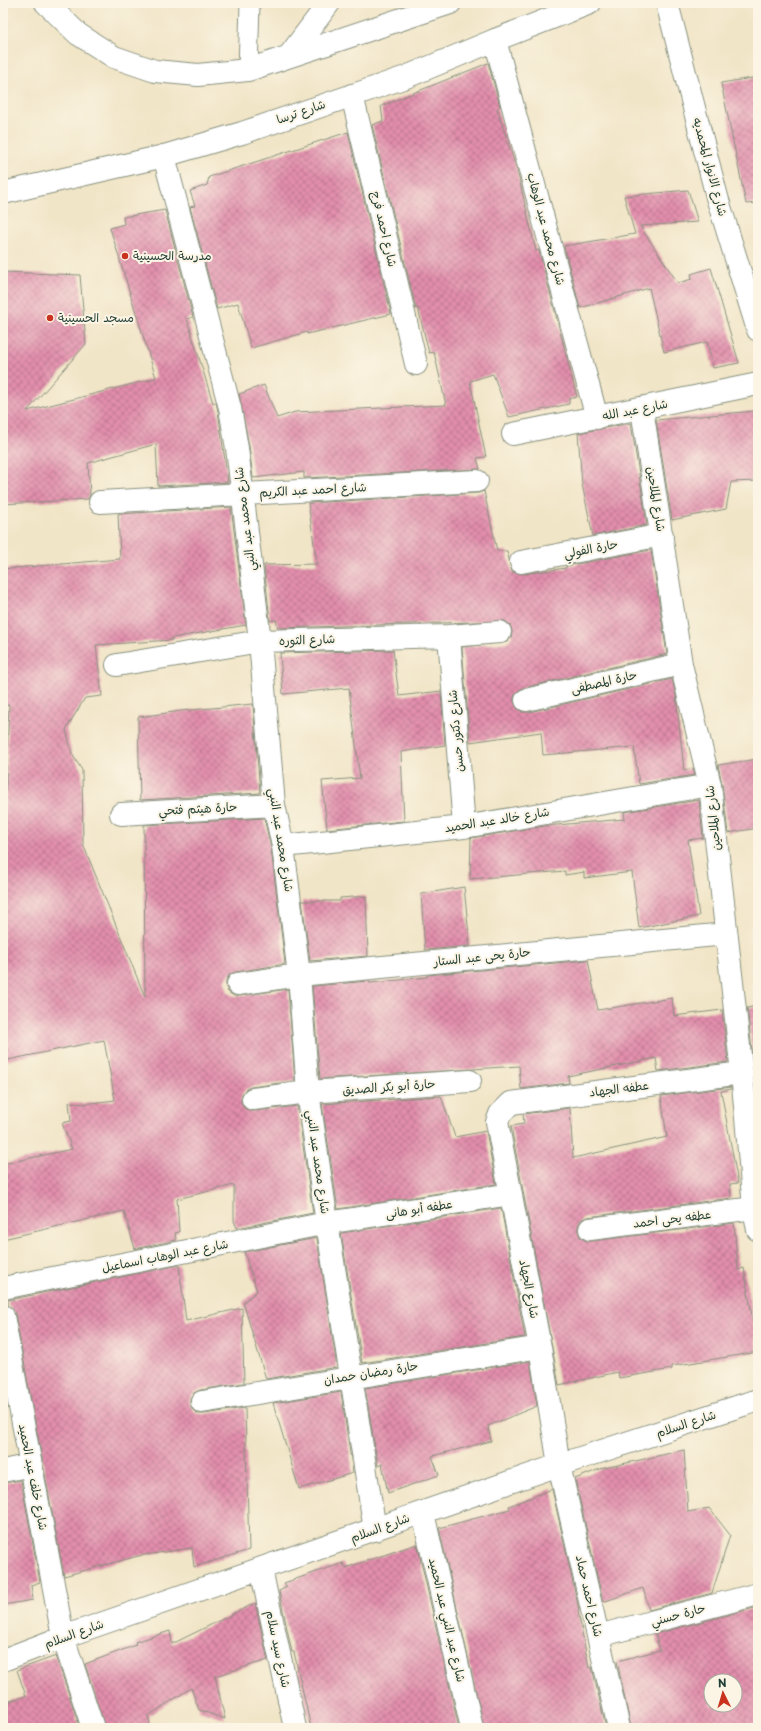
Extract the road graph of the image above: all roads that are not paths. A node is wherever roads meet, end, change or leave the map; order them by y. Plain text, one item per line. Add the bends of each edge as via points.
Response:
1 (46, 3) edge
2 (250, 3) edge
3 (329, 3) edge
4 (450, 3) edge
5 (590, 3) edge
6 (667, 3) edge
7 (495, 40) junction
8 (289, 56) junction
9 (248, 70) junction
10 (352, 95) junction
11 (164, 156) junction
12 (3, 193) edge
13 (758, 330) edge
14 (416, 364) dead end
15 (758, 384) edge
16 (642, 410) junction
17 (597, 418) junction
18 (513, 434) dead end
19 (477, 481) dead end
20 (243, 494) junction
21 (100, 502) dead end
22 (662, 535) junction
23 (521, 562) dead end
24 (500, 632) dead end
25 (449, 636) junction
26 (260, 641) junction
27 (681, 664) junction
28 (117, 665) dead end
29 (526, 700) dead end
30 (710, 785) junction
31 (274, 805) junction
32 (121, 814) dead end
33 (464, 827) junction
34 (283, 846) junction
35 (726, 934) junction
36 (299, 975) junction
37 (238, 984) dead end
38 (742, 1073) junction
39 (470, 1081) dead end
40 (308, 1092) junction
41 (253, 1100) dead end
42 (500, 1114) joint
43 (511, 1194) junction
44 (754, 1208) junction
45 (327, 1223) junction
46 (590, 1229) dead end
47 (758, 1230) edge
48 (3, 1288) edge
49 (3, 1316) edge
50 (540, 1346) junction
51 (352, 1376) junction
52 (202, 1402) dead end
53 (757, 1406) edge
54 (31, 1465) junction
55 (559, 1465) junction
56 (3, 1471) edge
57 (423, 1513) junction
58 (376, 1530) junction
59 (261, 1569) junction
60 (758, 1594) edge
61 (598, 1636) junction
62 (64, 1637) junction
63 (3, 1660) edge
64 (93, 1728) edge
65 (295, 1728) edge
66 (472, 1728) edge
67 (619, 1728) edge

1 - 9 street via 78,34 114,56 155,71 198,75
2 - 9 lane
3 - 8 street
4 - 8 street
5 - 7 street, شارع ترسا
6 - 13 street, شارع الانوار المحمديه via 717,197
7 - 10 street, شارع ترسا via 406,77
7 - 17 street, شارع محمد عبد الوهاب
8 - 9 street
10 - 11 street, شارع ترسا via 242,133
10 - 14 street, شارع احمد فرج
11 - 12 street, شارع ترسا
11 - 20 street, شارع محمد عبد النبي via 230,408
15 - 16 street, شارع عبد الله
16 - 17 street, شارع عبد الله
16 - 22 street, شارع الملاحين
17 - 18 street, شارع عبد الله
19 - 20 street, شارع احمد عبد الكريم
20 - 21 street, شارع احمد عبد الكريم
20 - 26 street, شارع محمد عبد النبي
22 - 23 street, حارة الفولي
22 - 27 street, شارع الملاحين
24 - 25 street, شارع الثوره
25 - 26 street, شارع الثوره
25 - 33 street, شارع دكتور حسن
26 - 28 street, شارع الثوره
26 - 31 street, شارع محمد عبد النبي
27 - 29 street, حارة المصطفى
27 - 30 street, شارع الملاحين
30 - 33 street, شارع خالد عبد الحميد
30 - 35 street, شارع الملاحين
31 - 32 street, حارة هيثم فتحي
31 - 34 street, شارع محمد عبد النبي
33 - 34 street, شارع خالد عبد الحميد
34 - 36 street, شارع محمد عبد النبي
35 - 36 street, حارة يحى عبد الستار
35 - 38 street, شارع الملاحين
36 - 37 street, حارة يحى عبد الستار
36 - 40 street, شارع محمد عبد النبي
38 - 42 street, عطفه الجهاد via 511,1103
38 - 44 street, شارع الملاحين
39 - 40 street, حارة أبو بكر الصديق
40 - 41 street, حارة أبو بكر الصديق
40 - 45 street, شارع محمد عبد النبي
42 - 43 street, شارع الجهاد via 497,1122
43 - 45 street, عطفه أبو هانى
43 - 50 street, شارع الجهاد
44 - 46 street, عطفه يحى احمد
44 - 47 street, شارع الملاحين
45 - 48 street, شارع عبد الوهاب اسماعيل
45 - 51 street, شارع محمد عبد النبي
49 - 54 street, شارع خلف عبد الحميد
50 - 51 street, حارة رمضان حمدان
50 - 55 street, شارع الجهاد
51 - 52 street, حارة رمضان حمدان
51 - 58 street, شارع محمد عبد النبي
53 - 55 street, شارع السلام
54 - 56 street
54 - 62 street, شارع خلف عبد الحميد
55 - 57 street, شارع السلام
55 - 61 street, شارع احمد حماد
57 - 58 street, شارع السلام
57 - 66 street, شارع عبد النبي عبد الحميد
58 - 59 street, شارع السلام
59 - 62 street, شارع السلام
59 - 65 street, شارع سيد سلام
60 - 61 street, حارة حسني
61 - 67 street, شارع احمد حماد
62 - 63 street, شارع السلام
62 - 64 street, شارع خلف عبد الحميد

